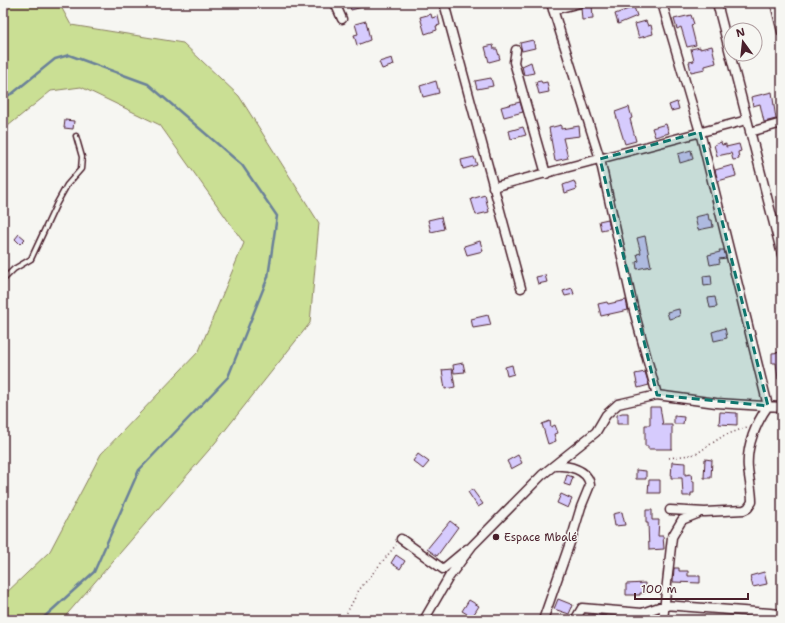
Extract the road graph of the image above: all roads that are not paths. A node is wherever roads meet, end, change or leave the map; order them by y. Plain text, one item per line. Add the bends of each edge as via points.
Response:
1 (335, 3) edge
2 (444, 3) edge
3 (580, 3) edge
4 (662, 3) edge
5 (717, 3) edge
6 (775, 3) edge
7 (552, 6) edge
8 (342, 19) dead end
9 (782, 32) edge
10 (516, 50) dead end
11 (747, 120) junction
12 (782, 123) edge
13 (700, 132) junction
14 (750, 132) junction
15 (76, 136) dead end
16 (600, 159) junction
17 (546, 174) junction
18 (493, 187) junction
19 (782, 255) edge
20 (3, 280) edge
21 (521, 288) dead end
22 (657, 395) junction
23 (768, 406) junction
24 (782, 407) edge
25 (553, 466) junction
26 (670, 510) dead end
27 (705, 512) junction
28 (401, 540) road end
29 (472, 546) junction
30 (665, 605) junction
31 (782, 614) edge
32 (424, 620) edge
33 (543, 620) edge
34 (576, 620) edge
35 (663, 620) edge

1 - 8 street
2 - 18 street
3 - 7 street
4 - 13 street
5 - 11 street
6 - 9 street
7 - 16 street
10 - 17 street via 514,62
11 - 13 street
11 - 14 street
12 - 14 street
13 - 16 street
13 - 23 street
14 - 19 street
15 - 20 lane via 82,157 80,169 57,203 31,259 14,269
16 - 17 street
16 - 22 street via 634,311
17 - 18 street
18 - 21 street
22 - 23 street
22 - 25 street via 618,404 606,415 596,432
23 - 24 street
23 - 27 street via 754,429 748,461 752,502 744,510
25 - 29 street
25 - 33 street via 566,465 577,469 587,478 590,485
26 - 27 street
27 - 30 street via 682,520 675,531 669,558
28 - 29 street via 443,569
29 - 32 street via 449,577
30 - 31 street
30 - 34 street via 642,613 582,608
30 - 35 street

